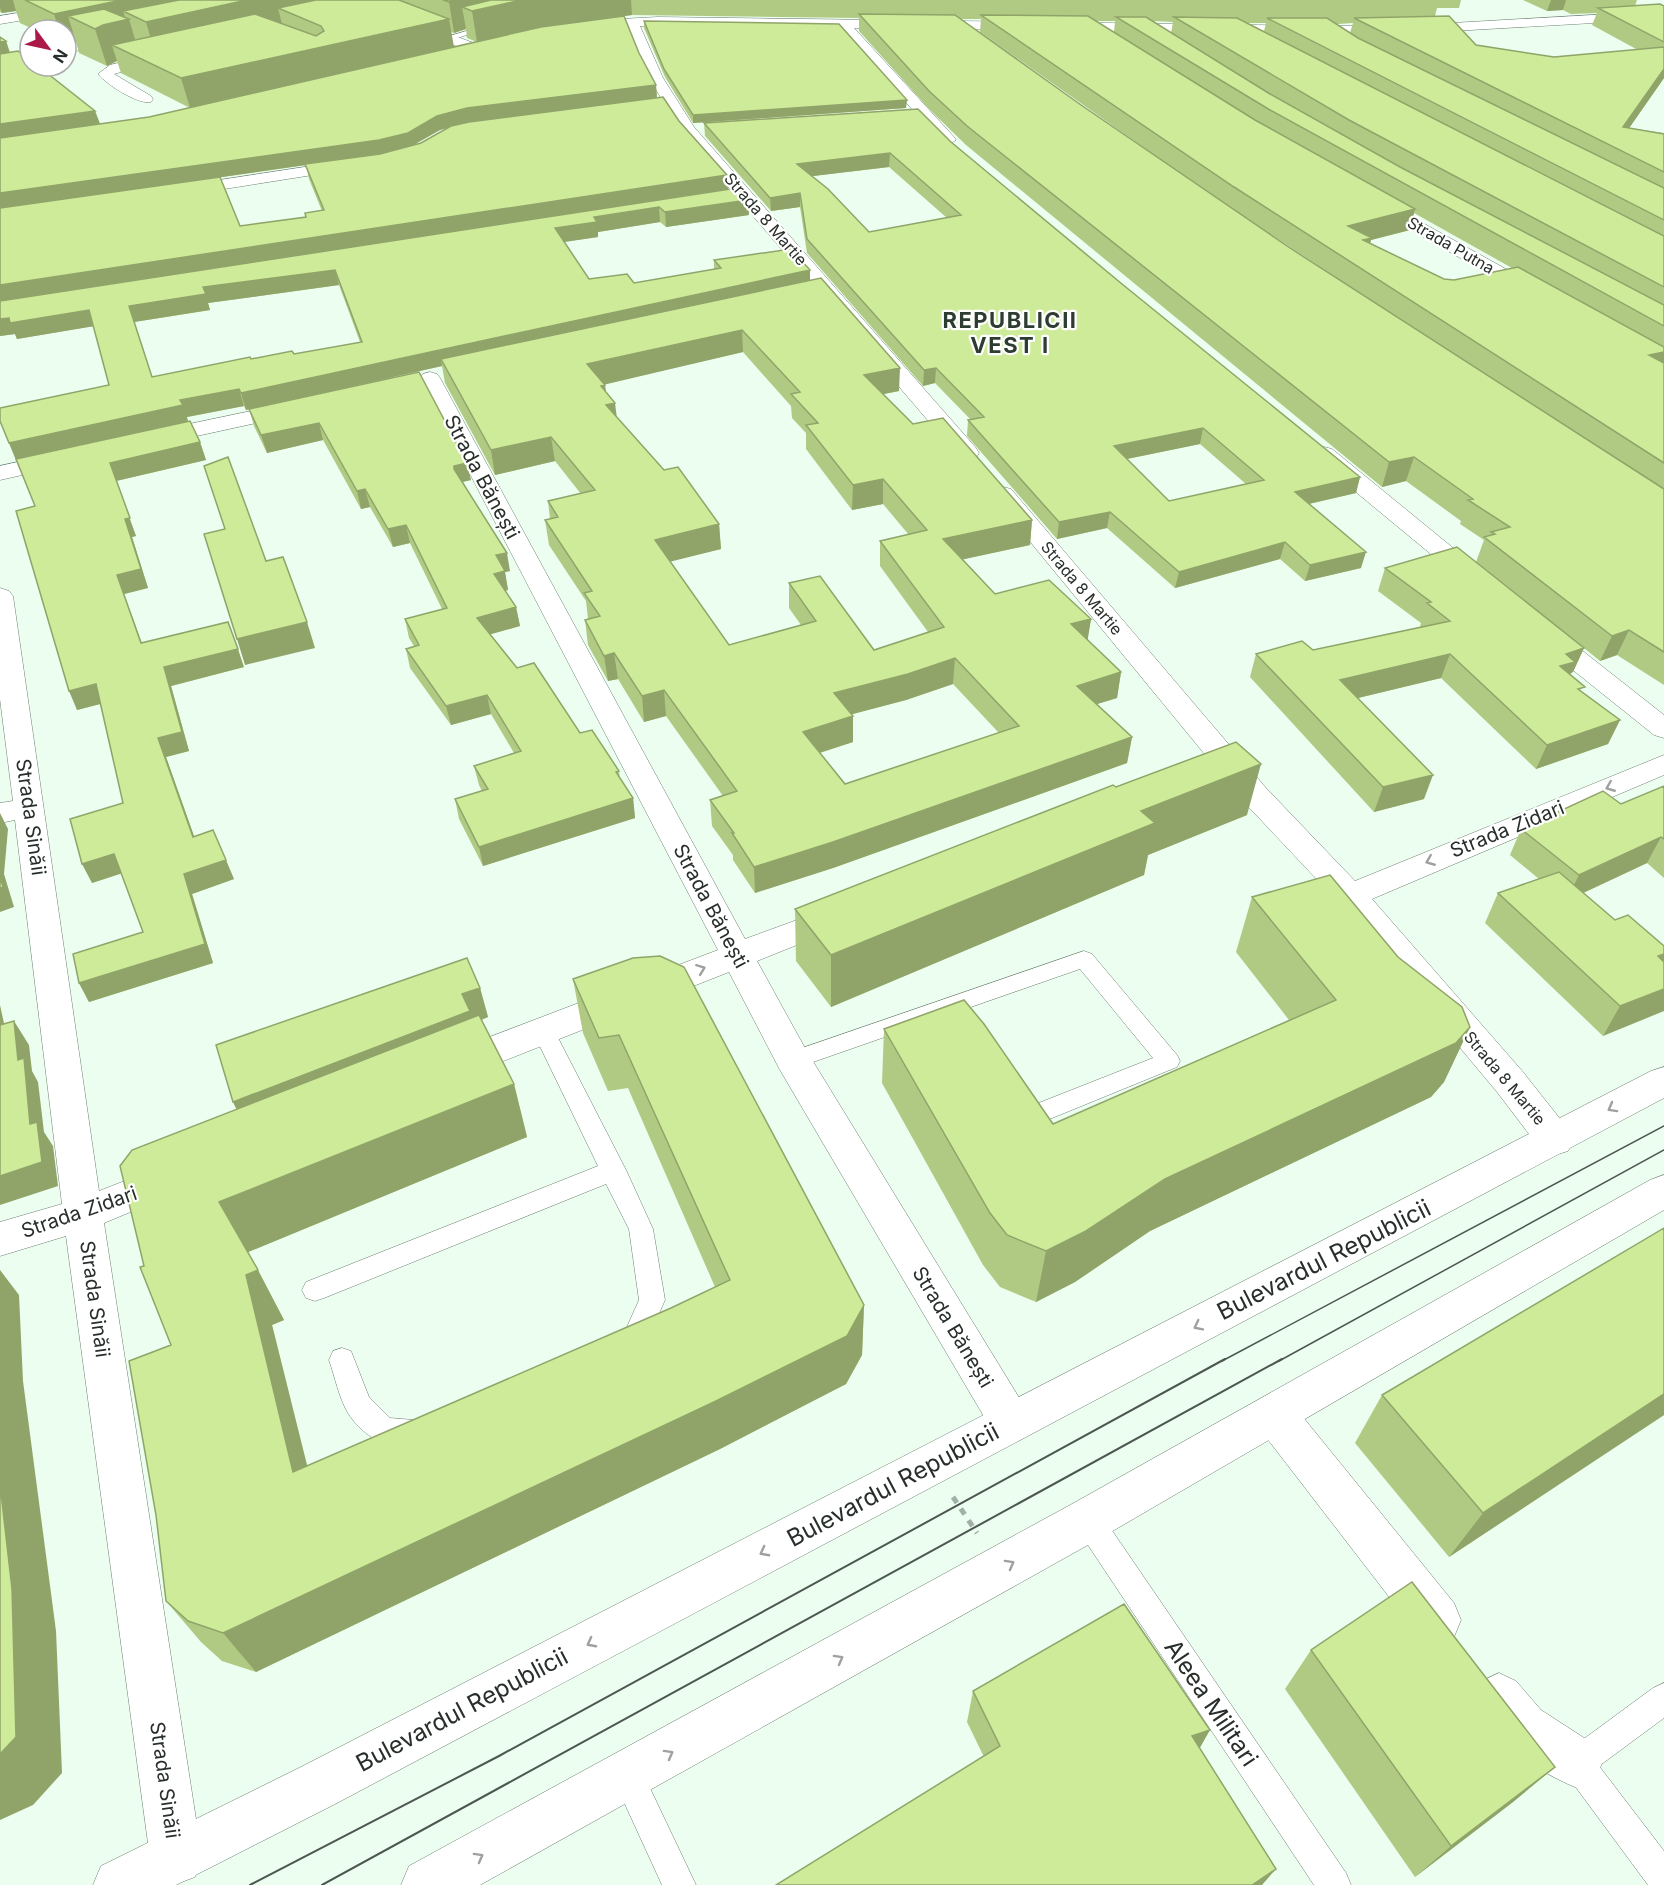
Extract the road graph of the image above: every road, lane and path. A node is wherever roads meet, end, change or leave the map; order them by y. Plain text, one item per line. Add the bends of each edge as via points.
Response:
1 (119, 0) edge
2 (929, 8) dead end
3 (1499, 8) dead end
4 (1664, 15) edge
5 (396, 17) edge
6 (0, 20) edge
7 (632, 21) junction
8 (842, 23) junction
9 (1095, 23) junction
10 (500, 24) edge
11 (930, 24) junction
12 (956, 24) junction
13 (1516, 24) junction
14 (572, 27) edge
15 (1147, 28) junction
16 (1236, 29) junction
17 (1326, 30) junction
18 (136, 34) edge
19 (447, 38) junction
20 (78, 43) edge
21 (84, 45) junction
22 (983, 45) edge
23 (1117, 45) edge
24 (78, 46) edge
25 (1267, 46) edge
26 (1352, 46) edge
27 (1175, 47) edge
28 (178, 53) edge
29 (451, 54) edge
30 (18, 58) edge
31 (0, 62) edge
32 (146, 99) edge
33 (922, 114) junction
34 (899, 116) edge
35 (712, 129) edge
36 (688, 130) junction
37 (967, 158) edge
38 (370, 162) edge
39 (1358, 192) edge
40 (160, 194) edge
41 (745, 194) junction
42 (722, 197) edge
43 (828, 290) junction
44 (805, 295) edge
45 (1555, 304) edge
46 (430, 378) dead end
47 (314, 403) edge
48 (1308, 441) edge
49 (128, 444) edge
50 (81, 454) edge
51 (0, 473) edge
52 (1490, 589) edge
53 (0, 596) edge
54 (1527, 619) edge
55 (1664, 729) edge
56 (1230, 764) junction
57 (1664, 764) edge
58 (1197, 777) edge
59 (15, 811) edge
60 (1351, 896) junction
61 (868, 904) edge
62 (737, 954) junction
63 (938, 1011) junction
64 (952, 1029) edge
65 (543, 1030) junction
66 (793, 1060) junction
67 (423, 1078) edge
68 (1664, 1082) edge
69 (1004, 1091) edge
70 (1555, 1140) junction
71 (193, 1170) edge
72 (614, 1170) junction
73 (1664, 1191) edge
74 (83, 1214) junction
75 (0, 1239) edge
76 (315, 1290) dead end
77 (605, 1352) edge
78 (342, 1360) dead end
79 (1274, 1414) junction
80 (1011, 1423) junction
81 (440, 1427) edge
82 (932, 1464) junction
83 (1088, 1520) junction
84 (1000, 1569) junction
85 (1664, 1699) edge
86 (1577, 1763) junction
87 (628, 1776) junction
88 (176, 1858) junction
89 (1664, 1879) edge
90 (120, 1885) edge
91 (428, 1885) edge
92 (679, 1885) edge
93 (1334, 1885) edge

1 - 6 street
2 - 11 street
3 - 13 street
4 - 13 street
5 - 19 street
7 - 8 street
7 - 14 street
7 - 36 street, Strada 8 Martie via 661,104
8 - 11 street via 864,18
8 - 33 street
9 - 12 street
9 - 15 street
9 - 23 street
10 - 19 lane
11 - 12 street
12 - 22 street
13 - 17 street
15 - 16 street
15 - 27 street
16 - 17 street
16 - 25 street
17 - 26 street
18 - 21 street via 120,41
19 - 29 street via 480,47
20 - 21 street
21 - 24 street
28 - 32 street via 151,56 105,74
30 - 31 street
33 - 34 street
33 - 37 street
35 - 36 street
36 - 41 street, Strada 8 Martie
38 - 40 street
39 - 45 street, Strada Putna
41 - 42 street
41 - 43 street, Strada 8 Martie
43 - 44 street
43 - 56 street, Strada 8 Martie
46 - 62 street, Strada Bănești
47 - 49 street
48 - 52 street
50 - 51 street
53 - 59 street, Strada Sinăii
54 - 55 street
56 - 58 street
56 - 60 street, Strada 8 Martie
57 -> 60 street, Strada Zidari
59 - 74 street, Strada Sinăii
60 - 70 street, Strada 8 Martie
61 - 62 street
65 -> 62 street
62 - 66 street, Strada Bănești
63 - 64 lane
63 - 66 lane
63 - 69 lane via 1084,959 1169,1061 1027,1118
65 - 67 street
65 - 72 lane
66 - 80 street, Strada Bănești
68 -> 70 street, Bulevardul Republicii
70 -> 80 street, Bulevardul Republicii
71 - 74 street, Strada Zidari
72 - 76 lane
72 - 77 lane via 641,1229 652,1300 636,1337
73 - 79 street
74 - 75 street, Strada Zidari
74 - 88 street, Strada Sinăii
78 - 81 lane via 358,1405 384,1431 417,1433
79 - 83 street
79 - 86 street via 1523,1728
80 - 82 street, Bulevardul Republicii
82 - 84 path
82 -> 88 street, Bulevardul Republicii
84 -> 83 street
83 - 93 lane, Aleea Militari
87 -> 84 street
85 - 86 lane
86 - 89 lane
91 -> 87 street
87 - 92 lane
88 - 90 street, Bulevardul Republicii

